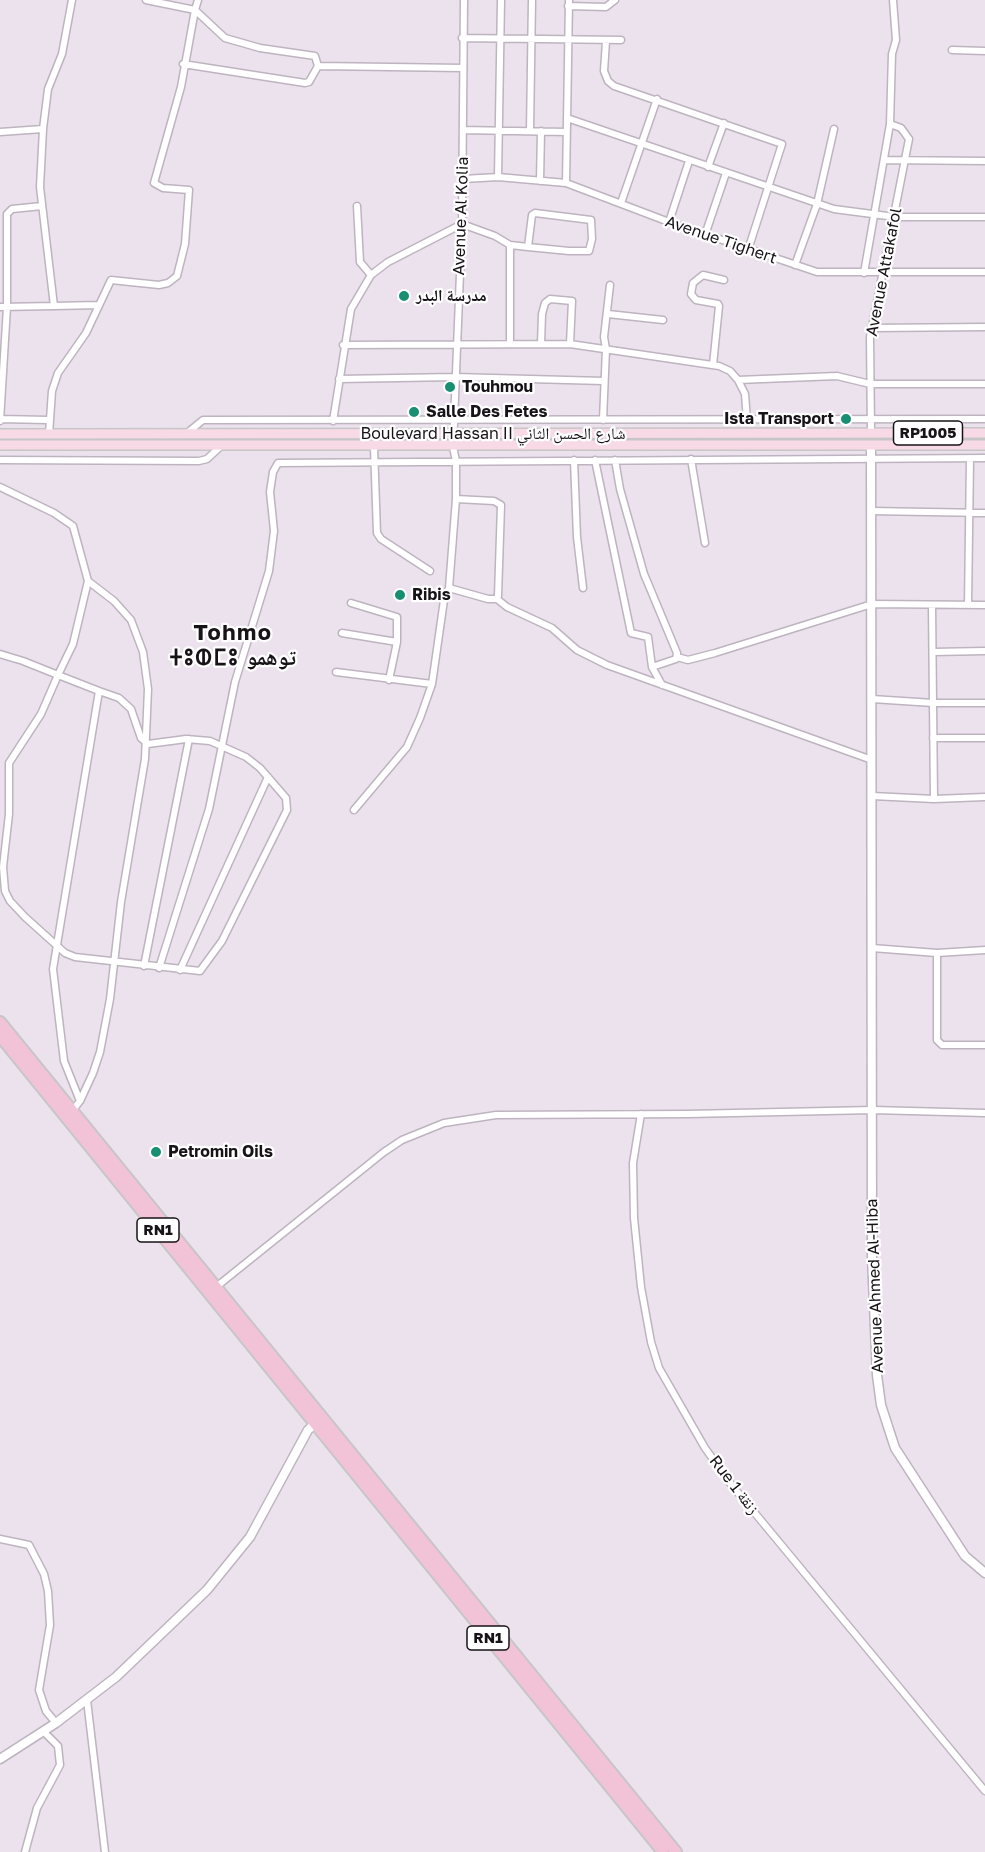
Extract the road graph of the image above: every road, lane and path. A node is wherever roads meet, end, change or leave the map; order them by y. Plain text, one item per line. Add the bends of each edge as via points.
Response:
1 (72, 0) edge
2 (146, 0) edge
3 (198, 0) edge
4 (464, 0) edge
5 (501, 0) edge
6 (532, 0) edge
7 (615, 0) edge
8 (893, 0) edge
9 (569, 3) edge
10 (195, 10) junction
11 (462, 38) junction
12 (501, 39) junction
13 (531, 40) junction
14 (568, 40) junction
15 (621, 40) dead end
16 (606, 41) junction
17 (952, 50) dead end
18 (985, 51) edge
19 (183, 64) junction
20 (318, 66) junction
21 (463, 68) junction
22 (657, 99) junction
23 (567, 118) junction
24 (724, 123) junction
25 (890, 124) junction
26 (43, 129) junction
27 (834, 129) dead end
28 (463, 130) junction
29 (498, 131) junction
30 (530, 131) junction
31 (541, 131) junction
32 (0, 132) edge
33 (566, 132) junction
34 (640, 144) junction
35 (885, 160) junction
36 (689, 161) junction
37 (906, 161) junction
38 (985, 161) edge
39 (708, 167) junction
40 (726, 173) junction
41 (498, 177) junction
42 (463, 179) junction
43 (540, 181) junction
44 (566, 183) junction
45 (769, 186) junction
46 (621, 203) junction
47 (817, 204) junction
48 (42, 206) junction
49 (357, 206) dead end
50 (875, 215) junction
51 (895, 216) junction
52 (985, 217) edge
53 (669, 222) junction
54 (462, 224) junction
55 (3, 233) edge
56 (705, 235) junction
57 (510, 245) junction
58 (528, 247) junction
59 (748, 250) junction
60 (795, 265) junction
61 (884, 272) junction
62 (985, 272) edge
63 (864, 273) junction
64 (371, 276) junction
65 (724, 280) dead end
66 (610, 285) dead end
67 (99, 305) junction
68 (54, 306) junction
69 (4, 307) edge
70 (608, 314) junction
71 (663, 320) dead end
72 (985, 327) edge
73 (872, 328) junction
74 (510, 344) junction
75 (541, 344) junction
76 (570, 344) junction
77 (343, 345) junction
78 (456, 346) junction
79 (606, 348) junction
80 (713, 365) junction
81 (455, 377) junction
82 (339, 379) junction
83 (738, 380) junction
84 (604, 381) junction
85 (870, 384) junction
86 (985, 384) edge
87 (871, 418) junction
88 (0, 419) edge
89 (985, 419) edge
90 (48, 420) junction
91 (454, 420) junction
92 (603, 420) junction
93 (747, 420) junction
94 (333, 421) junction
95 (871, 432) junction
96 (453, 433) junction
97 (985, 433) edge
98 (0, 434) edge
99 (49, 434) junction
100 (186, 434) junction
101 (0, 445) edge
102 (871, 445) junction
103 (985, 445) edge
104 (221, 446) junction
105 (374, 447) junction
106 (453, 447) junction
107 (985, 458) edge
108 (691, 459) junction
109 (871, 459) junction
110 (970, 459) junction
111 (0, 460) edge
112 (574, 460) junction
113 (595, 460) junction
114 (615, 460) junction
115 (374, 461) junction
116 (456, 461) junction
117 (0, 487) edge
118 (456, 499) junction
119 (872, 511) junction
120 (985, 513) edge
121 (970, 514) junction
122 (705, 543) dead end
123 (430, 571) dead end
124 (88, 581) junction
125 (449, 588) junction
126 (583, 588) dead end
127 (497, 599) junction
128 (351, 603) dead end
129 (872, 604) junction
130 (968, 605) junction
131 (985, 605) edge
132 (932, 606) junction
133 (342, 633) dead end
134 (397, 642) junction
135 (985, 651) edge
136 (933, 652) junction
137 (0, 654) edge
138 (677, 657) junction
139 (652, 667) junction
140 (336, 672) dead end
141 (58, 675) junction
142 (389, 680) junction
143 (432, 684) junction
144 (663, 686) junction
145 (99, 691) junction
146 (872, 699) junction
147 (985, 702) edge
148 (933, 703) junction
149 (933, 738) junction
150 (985, 738) edge
151 (189, 739) junction
152 (146, 742) junction
153 (223, 746) junction
154 (872, 760) junction
155 (268, 777) junction
156 (872, 796) junction
157 (985, 798) edge
158 (934, 799) junction
159 (354, 810) dead end
160 (55, 945) junction
161 (873, 948) junction
162 (985, 950) edge
163 (937, 952) junction
164 (113, 962) junction
165 (144, 966) junction
166 (159, 968) junction
167 (180, 970) junction
168 (0, 1022) edge
169 (0, 1036) edge
170 (985, 1045) edge
171 (80, 1101) junction
172 (873, 1110) junction
173 (72, 1111) junction
174 (985, 1113) edge
175 (641, 1114) junction
176 (216, 1287) junction
177 (318, 1420) junction
178 (0, 1539) edge
179 (985, 1574) edge
180 (87, 1700) junction
181 (56, 1723) junction
182 (43, 1731) junction
183 (0, 1760) edge
184 (985, 1791) edge
185 (25, 1852) edge
186 (105, 1852) edge
187 (663, 1852) edge
188 (676, 1852) edge

1 - 26 street via 62,54 48,90
2 - 10 street
3 - 10 street
4 - 11 street, Avenue Al Kolia
5 - 12 street
6 - 13 street
7 - 9 street via 606,8
8 - 25 street via 896,40
9 - 14 street
10 - 19 street
10 - 20 street via 225,38 315,56
11 - 12 street
11 - 21 street, Avenue Al Kolia
12 - 13 street
12 - 29 street
13 - 14 street
13 - 30 street
14 - 16 street
14 - 23 street
15 - 16 street
16 - 22 street via 604,70 608,81
17 - 18 street
19 - 20 street via 305,83
19 - 67 street via 181,87 154,183 191,193 180,267 173,281 159,285 111,280
20 - 21 street
21 - 28 street, Avenue Al Kolia
22 - 24 street
22 - 34 street
23 - 33 street
23 - 34 street
24 - 39 street
24 - 45 street via 782,144
25 - 35 street
25 - 37 street, Avenue Attakafol via 908,133
26 - 32 street
26 - 48 street
27 - 47 street
28 - 29 street
28 - 42 street, Avenue Al Kolia
29 - 30 street
29 - 41 street
30 - 31 street
31 - 33 street
31 - 43 street
33 - 44 street
34 - 36 street
34 - 46 street
35 - 37 street
35 - 50 street
36 - 39 street
36 - 53 street
37 - 38 street
37 - 51 street, Avenue Attakafol
39 - 40 street
40 - 45 street
40 - 56 street
41 - 42 street, Avenue Tighert
41 - 43 street, Avenue Tighert
42 - 54 street, Avenue Al Kolia
43 - 44 street, Avenue Tighert
44 - 46 street, Avenue Tighert
45 - 47 street
45 - 59 street
46 - 53 street, Avenue Tighert
47 - 50 street
47 - 60 street
48 - 55 street via 8,211
48 - 68 street
49 - 64 street via 360,262
50 - 51 street
50 - 63 street
51 - 52 street
51 - 61 street, Avenue Attakafol
53 - 56 street, Avenue Tighert
54 - 57 street
54 - 64 street via 388,262
54 - 78 street, Avenue Al Kolia
55 - 69 street
56 - 59 street, Avenue Tighert
57 - 58 street
57 - 74 street
58 - 58 street via 589,251 591,220 535,213
59 - 60 street, Avenue Tighert
60 - 63 street, Avenue Tighert via 817,272
61 - 62 street, Avenue Tighert
61 - 63 street, Avenue Tighert
61 - 73 street, Avenue Attakafol
64 - 77 street via 351,309
65 - 80 street via 703,275 693,283 691,294 696,300 720,306
66 - 70 street
67 - 68 street
67 - 90 street via 86,333 58,373
68 - 69 street
69 - 88 street
70 - 71 street
70 - 79 street
72 - 73 street
73 - 85 street, Avenue Attakafol
74 - 75 street
74 - 78 street
75 - 76 street
75 - 76 street via 542,314 550,298 572,301
76 - 79 street
77 - 78 street
77 - 82 street
78 - 81 street, Avenue Al Kolia
79 - 80 street
79 - 84 street
80 - 83 street via 730,371
81 - 82 street
81 - 84 street
81 - 91 street, Avenue Al Kolia
82 - 94 street
83 - 85 street via 837,376
83 - 93 street via 745,394
84 - 92 street
85 - 86 street
85 - 87 street, Avenue Attakafol
87 - 89 street
87 - 93 street
87 - 95 street, Avenue Attakafol
88 - 90 street
90 - 99 street
91 - 92 street
91 - 94 street
91 - 96 street, Avenue Al Kolia
92 - 93 street
94 - 100 street via 203,420
95 - 96 main road, Boulevard Hassan II شارع الحسن الثاني
95 - 97 main road, Boulevard Hassan II شارع الحسن الثاني / RP1005
95 - 102 main road, RP1005
96 - 100 main road, Boulevard Hassan II شارع الحسن الثاني
96 - 106 street, Avenue Al Kolia
98 - 99 main road, Boulevard Hassan II شارع الحسن الثاني
99 - 100 main road, Boulevard Hassan II شارع الحسن الثاني
101 - 104 main road, Boulevard Hassan II شارع الحسن الثاني
102 - 103 main road, Boulevard Hassan II شارع الحسن الثاني / RP1005
102 - 106 main road, Boulevard Hassan II شارع الحسن الثاني
102 - 109 street, RP1005
104 - 105 main road, Boulevard Hassan II شارع الحسن الثاني
104 - 111 street via 199,461
105 - 106 main road, Boulevard Hassan II شارع الحسن الثاني
105 - 115 street
106 - 116 street, Avenue Al Kolia
107 - 110 street
108 - 109 street
108 - 114 street
108 - 122 street
109 - 110 street
109 - 119 street, RP1005
110 - 121 street
112 - 113 street
112 - 116 street
112 - 126 street
113 - 114 street
113 - 139 street via 631,633 648,637
114 - 138 street via 644,574
115 - 116 street
115 - 123 street via 379,537
115 - 153 street via 282,461 275,466 270,492 274,531 269,571 235,682
116 - 118 street, Avenue Al Kolia
117 - 124 street via 73,526
118 - 125 street, Avenue Al Kolia
118 - 127 street via 494,501 501,505
119 - 121 street
119 - 129 street, RP1005
120 - 121 street
121 - 130 street
124 - 141 street via 73,644
124 - 152 street via 132,620 139,635 147,669
125 - 127 street
125 - 143 street, Avenue Al Kolia
127 - 144 street via 552,628 577,650
128 - 134 street via 397,616
129 - 132 street
129 - 138 street via 715,653 688,660
129 - 146 street, RP1005
130 - 131 street
130 - 132 street
132 - 136 street
133 - 134 street
134 - 142 street
135 - 136 street
136 - 148 street
137 - 141 street
138 - 139 street
139 - 144 street
140 - 142 street
141 - 145 street
141 - 160 street via 41,714 9,763 3,873 10,901
142 - 143 street
143 - 159 street, Avenue Al Kolia via 407,747
144 - 154 street
145 - 152 street via 127,703
145 - 160 street
146 - 148 street
146 - 154 street, RP1005
147 - 148 street
148 - 149 street
149 - 150 street
149 - 158 street
151 - 152 street via 152,745
151 - 153 street
151 - 165 street
152 - 164 street
153 - 155 street via 246,757
153 - 166 street via 209,809
154 - 156 street, RP1005
155 - 167 street
155 - 167 street via 286,798 287,810 214,955 201,971
156 - 158 street
156 - 161 street, RP1005
157 - 158 street
160 - 164 street via 75,957
160 - 171 street via 53,969 60,1038 64,1061
161 - 163 street
161 - 172 street, RP1005
162 - 163 street
163 - 170 street via 937,1040 942,1045
164 - 165 street
164 - 171 street via 100,1052
165 - 166 street
166 - 167 street
168 - 173 highway, RN1
169 - 177 highway, RN1
171 - 173 street
172 - 174 street
172 - 175 street
172 - 179 street, Avenue Ahmed Al-Hiba via 874,1343 886,1424 895,1448 924,1495 966,1556
173 - 176 highway, RN1
175 - 176 street via 496,1114 427,1129 384,1152
175 - 184 street, Rue 1 زنقة via 633,1163 634,1218 641,1287 658,1368 726,1478
176 - 177 highway, RN1
177 - 180 street via 261,1520 220,1576 156,1640
177 - 187 highway, RN1
177 - 188 highway, RN1
178 - 181 street via 29,1545 44,1574 50,1625 39,1690 46,1711
180 - 181 street
180 - 186 street
181 - 182 street
182 - 183 street
182 - 185 street via 58,1746 61,1760 37,1808

